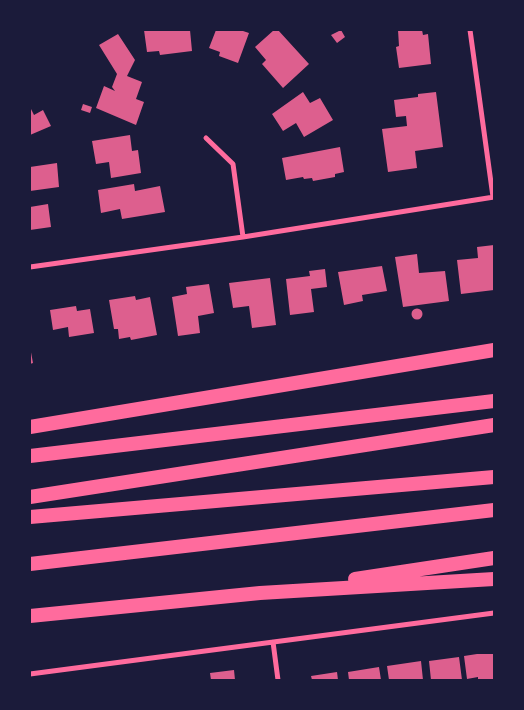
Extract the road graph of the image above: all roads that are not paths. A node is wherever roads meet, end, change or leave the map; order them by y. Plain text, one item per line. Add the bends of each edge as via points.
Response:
1 (470, 30) edge
2 (206, 138) dead end
3 (493, 197) edge
4 (243, 237) junction
5 (30, 266) edge
6 (494, 352) edge
7 (494, 401) edge
8 (494, 425) edge
9 (30, 427) edge
10 (30, 456) edge
11 (494, 477) edge
12 (30, 497) edge
13 (494, 510) edge
14 (30, 517) edge
15 (494, 558) edge
16 (30, 564) edge
17 (494, 578) edge
18 (260, 593) junction
19 (494, 613) edge
20 (30, 616) edge
21 (273, 642) junction
22 (30, 674) edge
23 (278, 680) edge

1 - 3 street
2 - 4 street via 233,164
3 - 4 street
4 - 5 street
6 - 9 highway
7 - 10 highway
8 - 12 highway
11 - 14 highway
13 - 16 highway
15 - 18 highway
17 - 18 highway
18 - 20 highway
19 - 21 street
21 - 22 street
21 - 23 street

